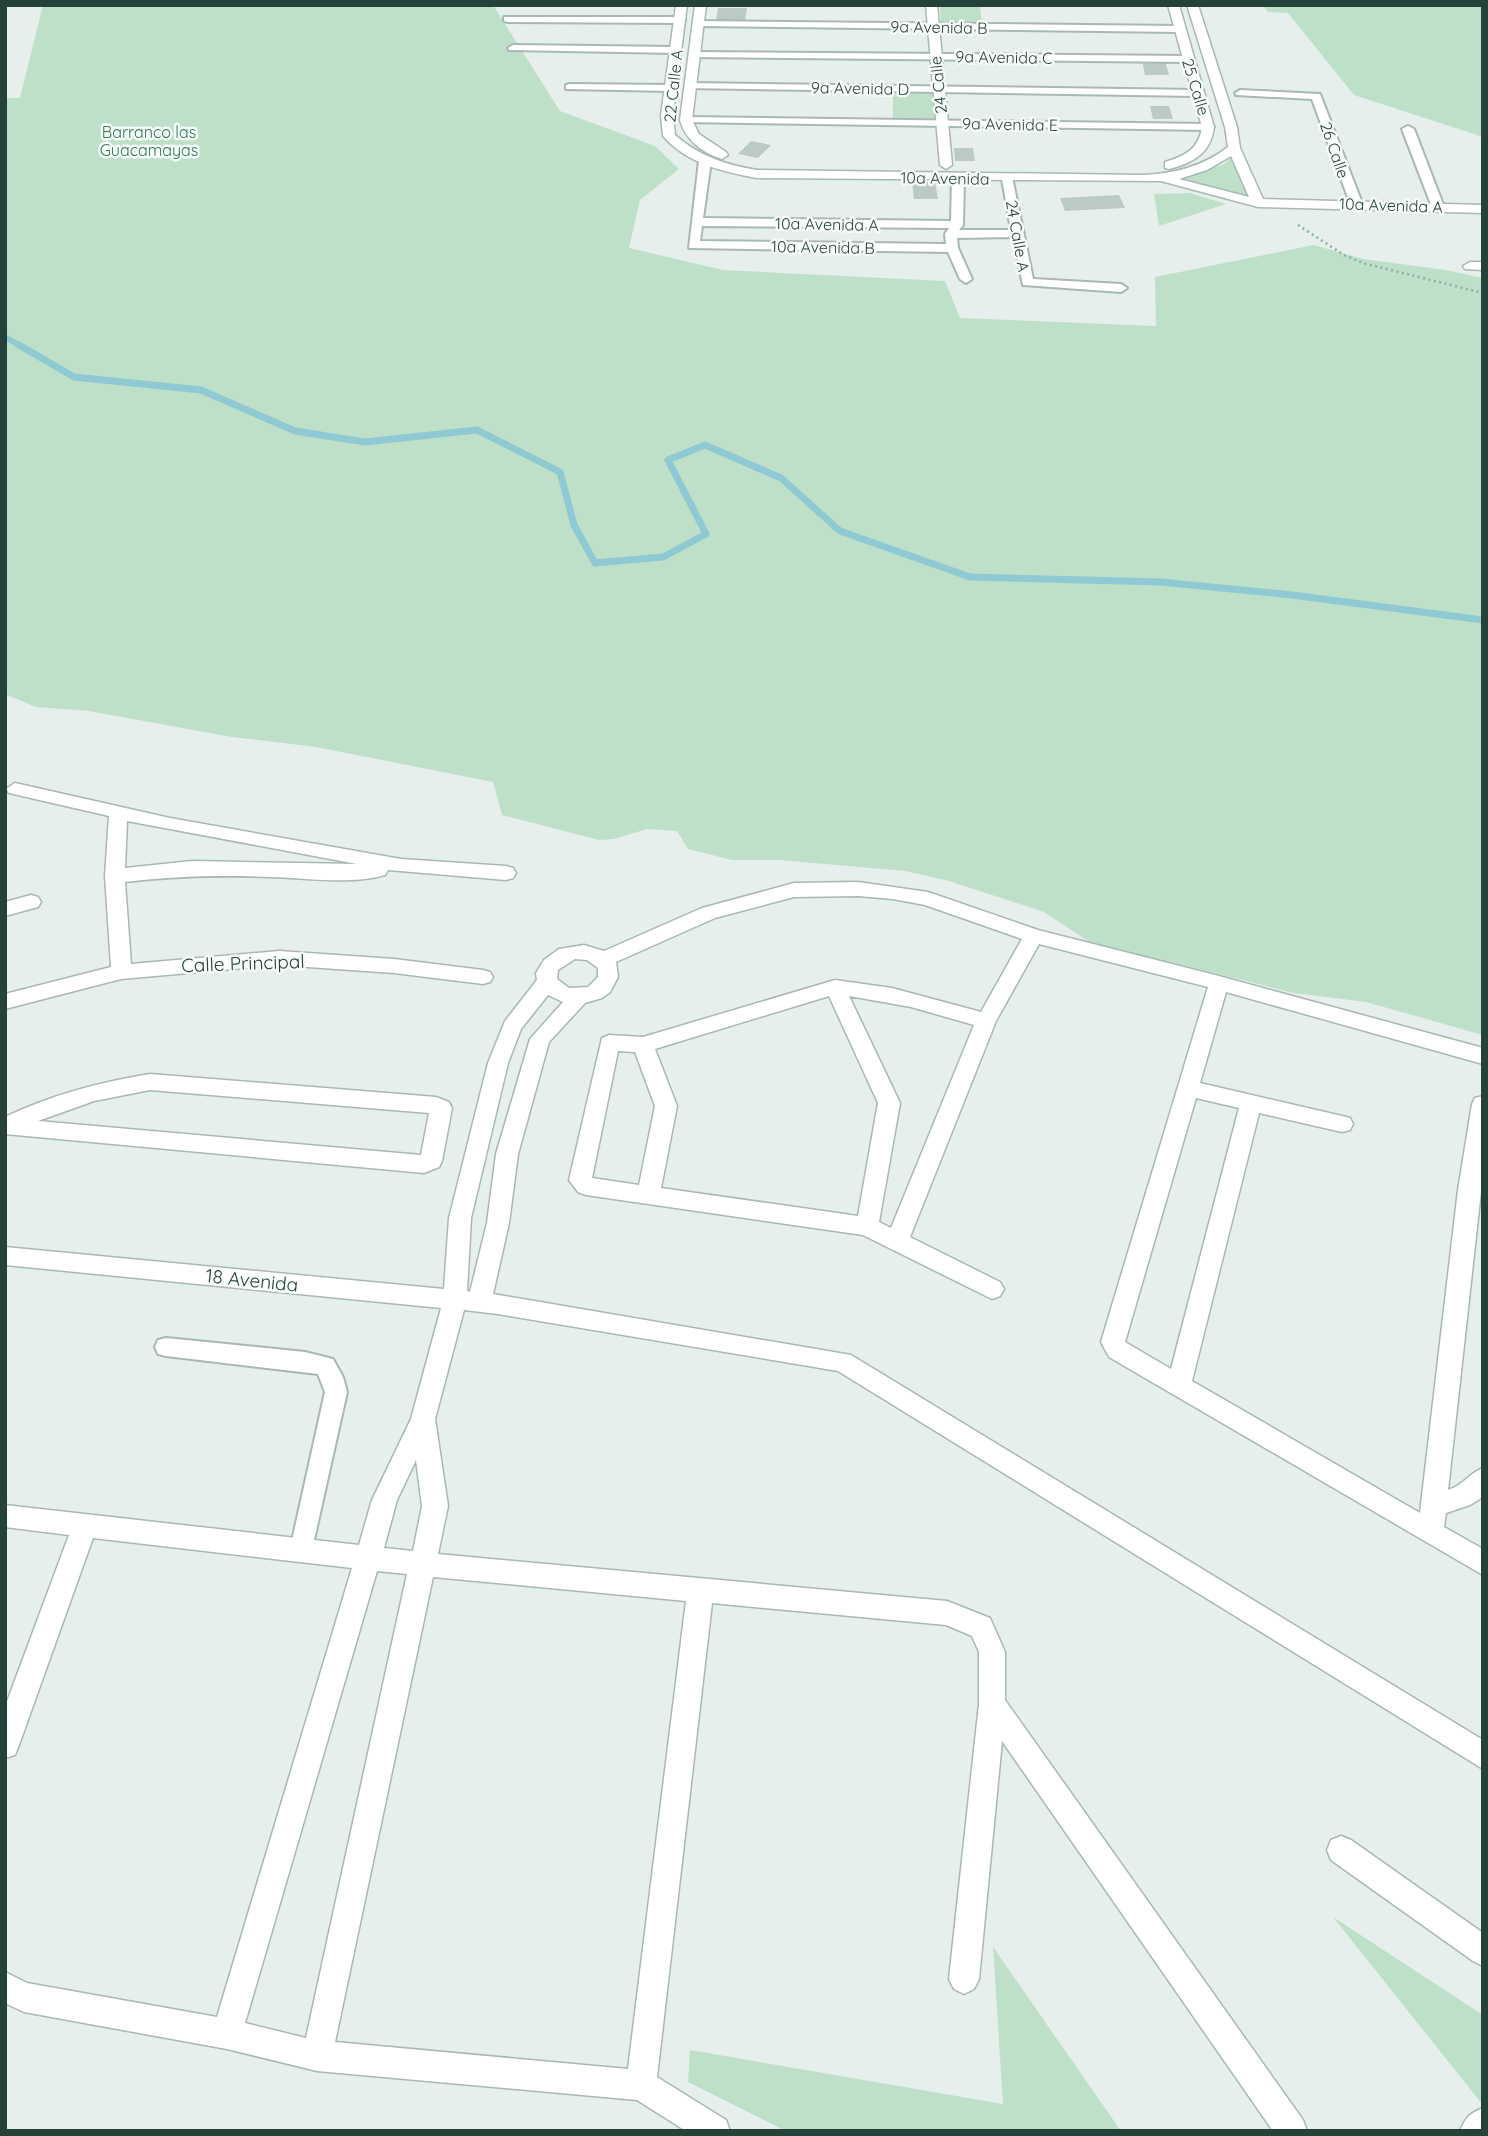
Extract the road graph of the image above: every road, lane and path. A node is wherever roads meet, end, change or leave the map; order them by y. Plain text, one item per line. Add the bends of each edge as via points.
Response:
1 (681, 5) edge
2 (701, 5) edge
3 (931, 5) edge
4 (1173, 5) edge
5 (1192, 5) edge
6 (508, 19) dead end
7 (680, 20) junction
8 (698, 24) junction
9 (933, 26) junction
10 (1180, 29) junction
11 (513, 48) dead end
12 (676, 50) junction
13 (694, 55) junction
14 (935, 56) junction
15 (1188, 59) junction
16 (1216, 81) junction
17 (690, 86) junction
18 (570, 87) dead end
19 (1196, 87) junction
20 (671, 88) junction
21 (939, 89) junction
22 (1240, 93) dead end
23 (943, 123) junction
24 (687, 126) junction
25 (1208, 127) junction
26 (1408, 129) dead end
27 (668, 136) junction
28 (1234, 148) junction
29 (700, 153) junction
30 (1185, 160) joint
31 (946, 165) junction
32 (958, 178) junction
33 (1008, 179) junction
34 (1163, 179) junction
35 (1258, 202) junction
36 (1356, 203) junction
37 (1438, 207) junction
38 (1483, 209) edge
39 (697, 222) junction
40 (954, 229) junction
41 (1019, 233) junction
42 (952, 248) junction
43 (966, 279) dead end
44 (1121, 288) dead end
45 (1483, 293) edge
46 (15, 789) dead end
47 (118, 813) junction
48 (401, 866) junction
49 (506, 873) dead end
50 (116, 876) junction
51 (31, 902) dead end
52 (5, 909) edge
53 (1034, 936) junction
54 (603, 960) junction
55 (121, 972) junction
56 (483, 977) dead end
57 (547, 981) junction
58 (1219, 983) junction
59 (835, 988) junction
60 (579, 997) junction
61 (5, 1002) edge
62 (986, 1021) junction
63 (643, 1045) junction
64 (1483, 1056) edge
65 (1188, 1088) junction
66 (1251, 1102) junction
67 (1483, 1104) edge
68 (1342, 1124) dead end
69 (6, 1126) edge
70 (1476, 1194) edge
71 (648, 1196) junction
72 (867, 1226) junction
73 (897, 1240) junction
74 (5, 1256) edge
75 (992, 1289) dead end
76 (477, 1302) junction
77 (166, 1347) dead end
78 (1179, 1386) junction
79 (423, 1419) junction
80 (1483, 1479) edge
81 (1433, 1505) junction
82 (5, 1516) edge
83 (85, 1525) junction
84 (1431, 1531) junction
85 (302, 1550) junction
86 (367, 1558) junction
87 (1483, 1563) edge
88 (422, 1564) junction
89 (701, 1588) junction
90 (992, 1704) junction
91 (5, 1745) edge
92 (1483, 1756) edge
93 (1341, 1850) dead end
94 (1483, 1951) edge
95 (964, 1979) dead end
96 (5, 1987) edge
97 (227, 2034) junction
98 (317, 2056) junction
99 (641, 2085) junction
100 (1483, 2123) edge
101 (715, 2131) edge
102 (1292, 2131) edge
103 (1475, 2131) edge

1 - 7 street, 22 Calle A
2 - 8 street, 22 Calle A
3 - 9 street, 24 Calle
4 - 10 street, 25 Calle
5 - 16 street, 25 Calle
6 - 7 lane
7 - 12 street, 22 Calle A
8 - 9 lane, 9a Avenida B
8 - 13 street, 22 Calle A
9 - 10 lane, 9a Avenida B
9 - 14 street, 24 Calle
10 - 15 street, 25 Calle
11 - 12 lane
12 - 20 street, 22 Calle A
13 - 14 lane, 9a Avenida C
13 - 17 street, 22 Calle A
14 - 15 lane, 9a Avenida C
14 - 21 street, 24 Calle
15 - 19 street, 25 Calle
16 - 19 street
16 - 28 street, 25 Calle
17 - 21 lane, 9a Avenida D
17 - 24 street, 22 Calle A
18 - 20 lane
19 - 21 lane, 9a Avenida D
19 - 25 street, 25 Calle
20 - 27 street, 22 Calle A
21 - 23 street, 24 Calle
22 - 36 lane, 26 Calle via 1314,96
23 - 24 lane, 9a Avenida E
23 - 25 lane, 9a Avenida E
23 - 31 street, 24 Calle
24 - 27 street
24 - 29 street, 22 Calle A
25 - 30 street, 25 Calle via 1207,141
26 - 37 lane
27 - 29 street, 22 Calle A
28 - 34 street, 10a Avenida via 1218,162
28 - 35 street, 25 Calle
29 - 31 street, 10a Avenida via 719,153 755,164
29 - 32 street, 10a Avenida via 757,174
29 - 39 lane
30 - 31 street, 10a Avenida via 1137,169
32 - 33 street, 10a Avenida
32 - 40 lane
33 - 34 street, 10a Avenida
33 - 41 lane, 24 Calle A
34 - 35 street
35 - 36 street, 10a Avenida A
35 - 45 path via 1363,263
36 - 37 street, 10a Avenida A
37 - 38 street, 10a Avenida A
39 - 40 lane, 10a Avenida A
39 - 42 lane, 10a Avenida B via 693,245
40 - 41 lane, 10a Avenida A
40 - 42 lane
41 - 44 lane, 24 Calle A via 1027,283
42 - 43 lane
46 - 47 street
47 - 48 street
47 - 50 street
48 - 49 street
48 - 50 street via 366,872 192,868
50 - 55 street
51 - 52 street
53 - 54 street via 928,899 893,892 794,890 709,914
53 - 58 street
53 - 62 street
54 - 57 street via 585,952 564,954 549,966
54 - 60 street via 609,973 604,986
55 - 56 street, Calle Principal via 279,958
55 - 61 street, Calle Principal
57 - 60 street via 559,994
57 - 76 street via 512,1026 498,1063 460,1218
58 - 64 street
58 - 65 street
59 - 62 street via 906,998
59 - 63 street
59 - 72 street via 890,1103
60 - 76 street via 540,1039 507,1154 498,1223
62 - 73 street
63 - 71 street via 666,1106
63 - 71 street via 609,1043 580,1180 583,1185
65 - 66 street
65 - 78 street via 1113,1342 1116,1350
66 - 68 street
66 - 78 street
67 - 70 street
69 - 69 street via 68,1098 150,1082 441,1108 430,1161 424,1164
70 - 81 street
71 - 72 street
72 - 73 street
73 - 75 street
74 - 76 street, 18 Avenida
76 - 79 street
76 - 92 street, 18 Avenida via 843,1362
77 - 85 lane via 305,1360 325,1366 336,1392
78 - 84 street
79 - 86 street via 385,1500
79 - 88 street via 435,1506
80 - 81 street via 1467,1496
81 - 84 street
82 - 83 street
83 - 85 street
83 - 91 street
84 - 87 street
85 - 86 street
86 - 88 street
86 - 97 street
88 - 89 street
88 - 98 street
89 - 90 street via 947,1613 981,1628 992,1652
89 - 99 street
90 - 95 street
90 - 102 street
93 - 94 street
96 - 97 street via 24,1997
97 - 98 street
98 - 99 street
99 - 101 street
100 - 103 street

